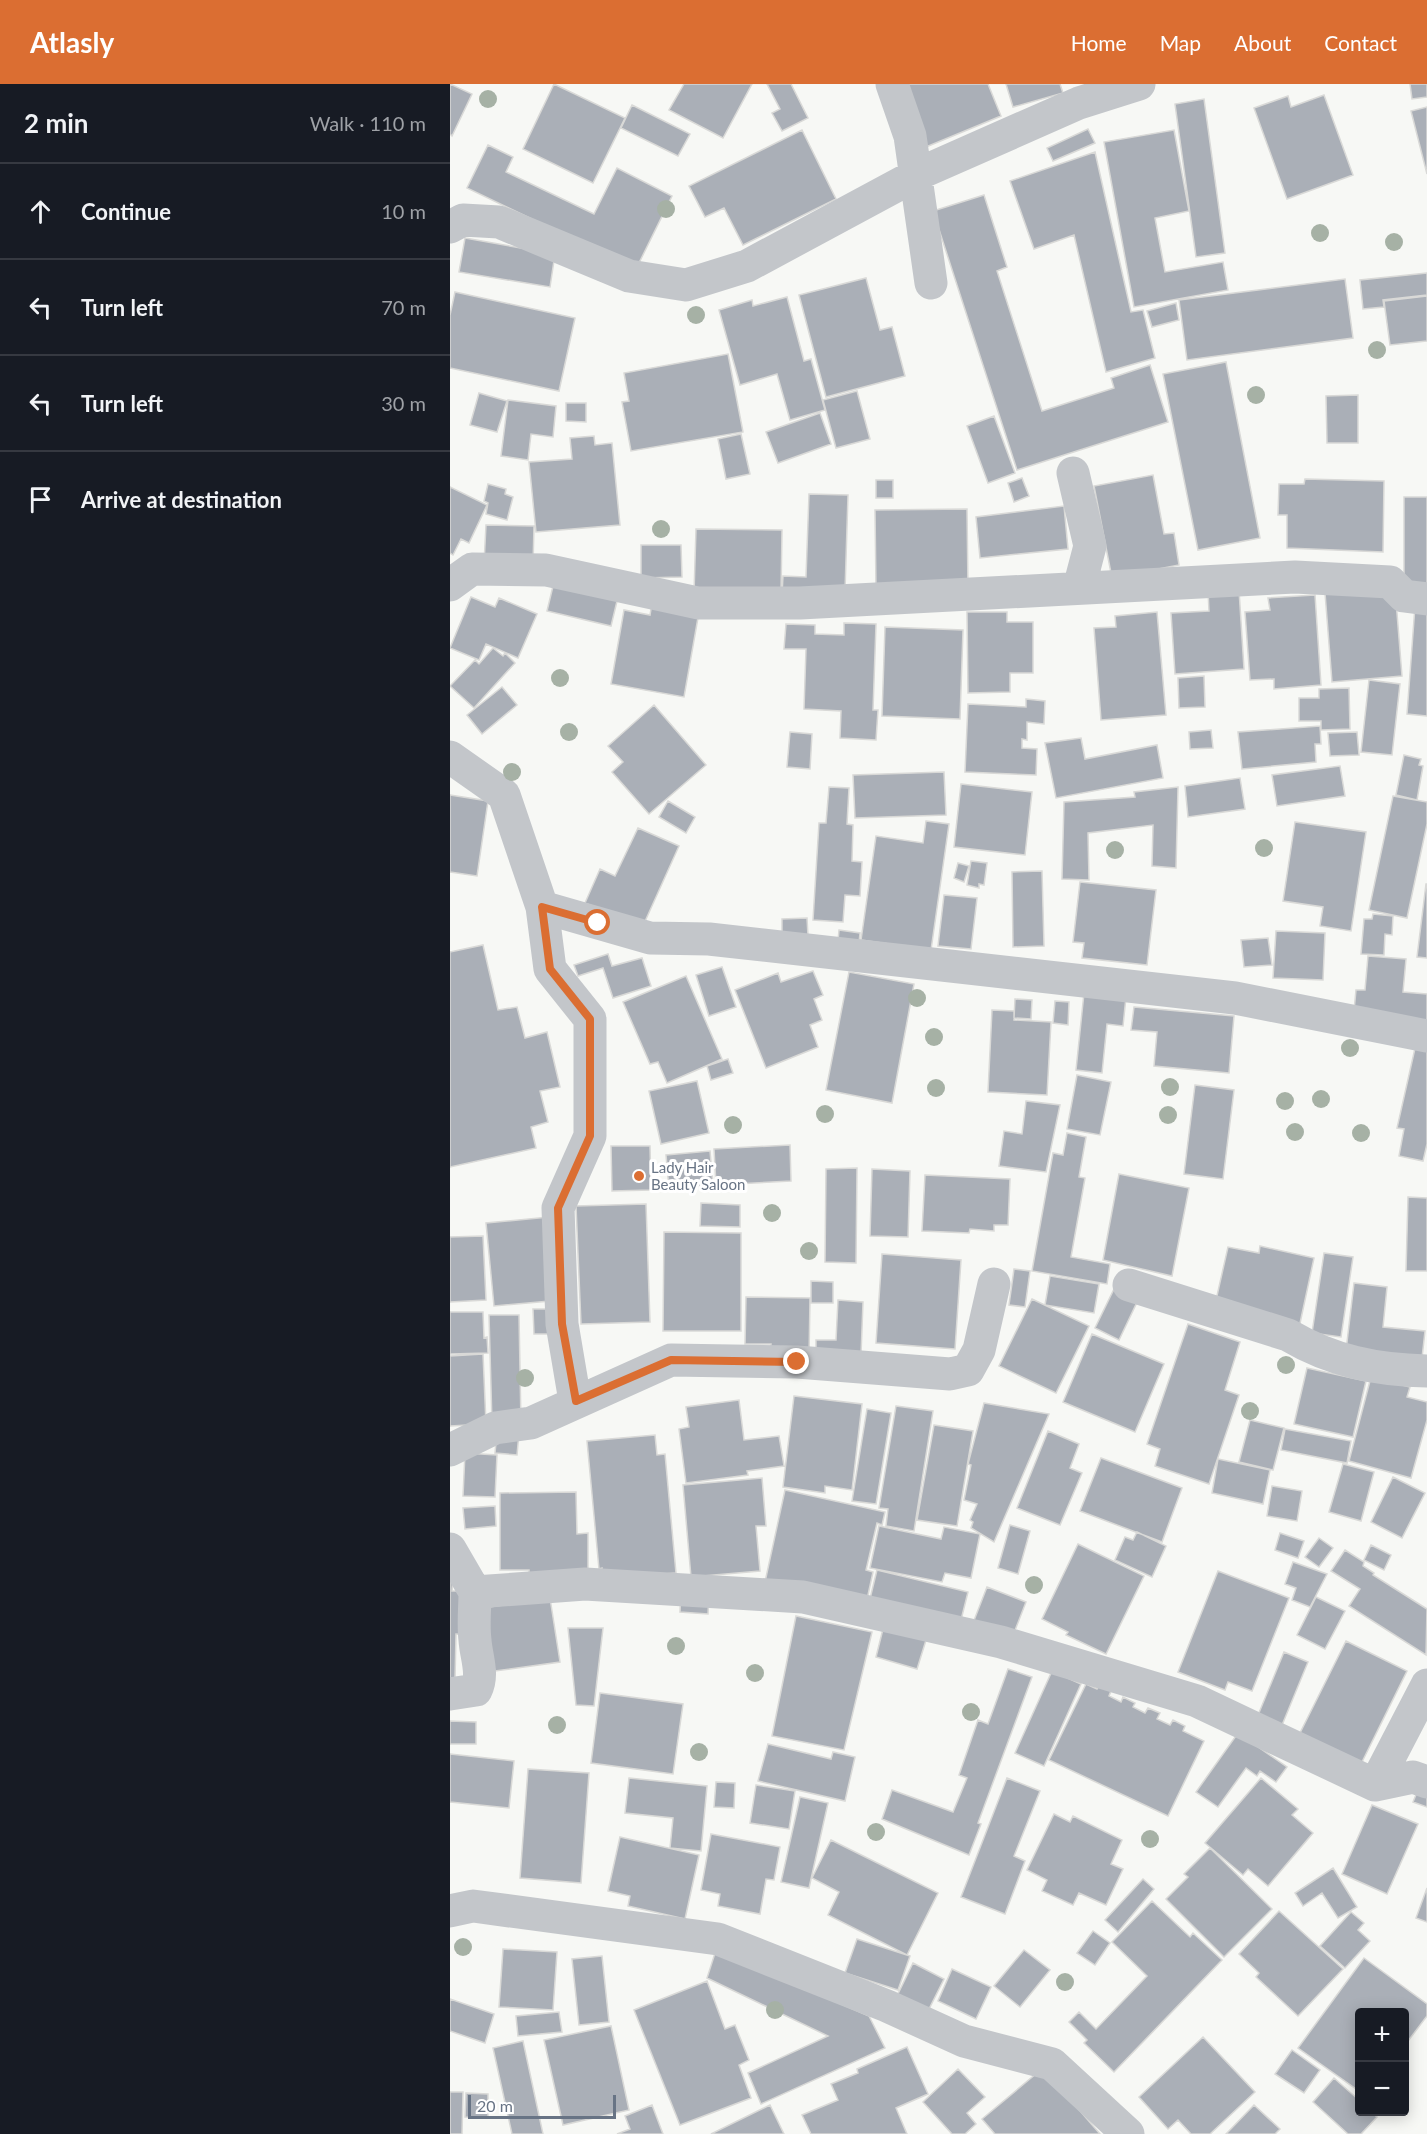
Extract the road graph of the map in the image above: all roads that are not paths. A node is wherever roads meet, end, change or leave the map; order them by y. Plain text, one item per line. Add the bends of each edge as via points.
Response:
1 (892, 84) edge
2 (1139, 84) edge
3 (918, 174) junction
4 (450, 227) edge
5 (931, 283) dead end
6 (1072, 473) dead end
7 (450, 585) edge
8 (1078, 588) junction
9 (1427, 599) edge
10 (450, 757) edge
11 (542, 907) junction
12 (1427, 1036) edge
13 (994, 1284) dead end
14 (1129, 1285) dead end
15 (1427, 1371) edge
16 (576, 1401) junction
17 (450, 1450) edge
18 (450, 1549) edge
19 (475, 1592) junction
20 (1427, 1685) edge
21 (450, 1694) edge
22 (1427, 1782) edge
23 (1375, 1785) junction
24 (450, 1911) edge
25 (1128, 2134) edge

1 - 3 street
2 - 3 street via 1079,103
3 - 4 street via 747,266 686,285 629,276 499,222 463,220
3 - 5 street
6 - 8 street via 1090,546
7 - 8 street via 472,568 546,570 698,603 800,603
8 - 9 street via 1306,577 1389,582 1404,596
10 - 11 street via 504,795
11 - 12 street via 650,938 709,939 1235,998
11 - 16 street via 550,969 590,1019 590,1136 558,1208 562,1324
13 - 16 street via 979,1350 968,1370 950,1374 797,1362 671,1360
14 - 15 street via 1288,1335 1342,1361
16 - 17 street via 531,1423 495,1428
18 - 19 street
19 - 21 street via 474,1638 479,1683 476,1690
19 - 23 street via 585,1584 803,1597 1001,1642 1197,1701
20 - 23 street
22 - 23 street via 1413,1777
24 - 25 street via 473,1906 718,1939 964,2041 1052,2064

